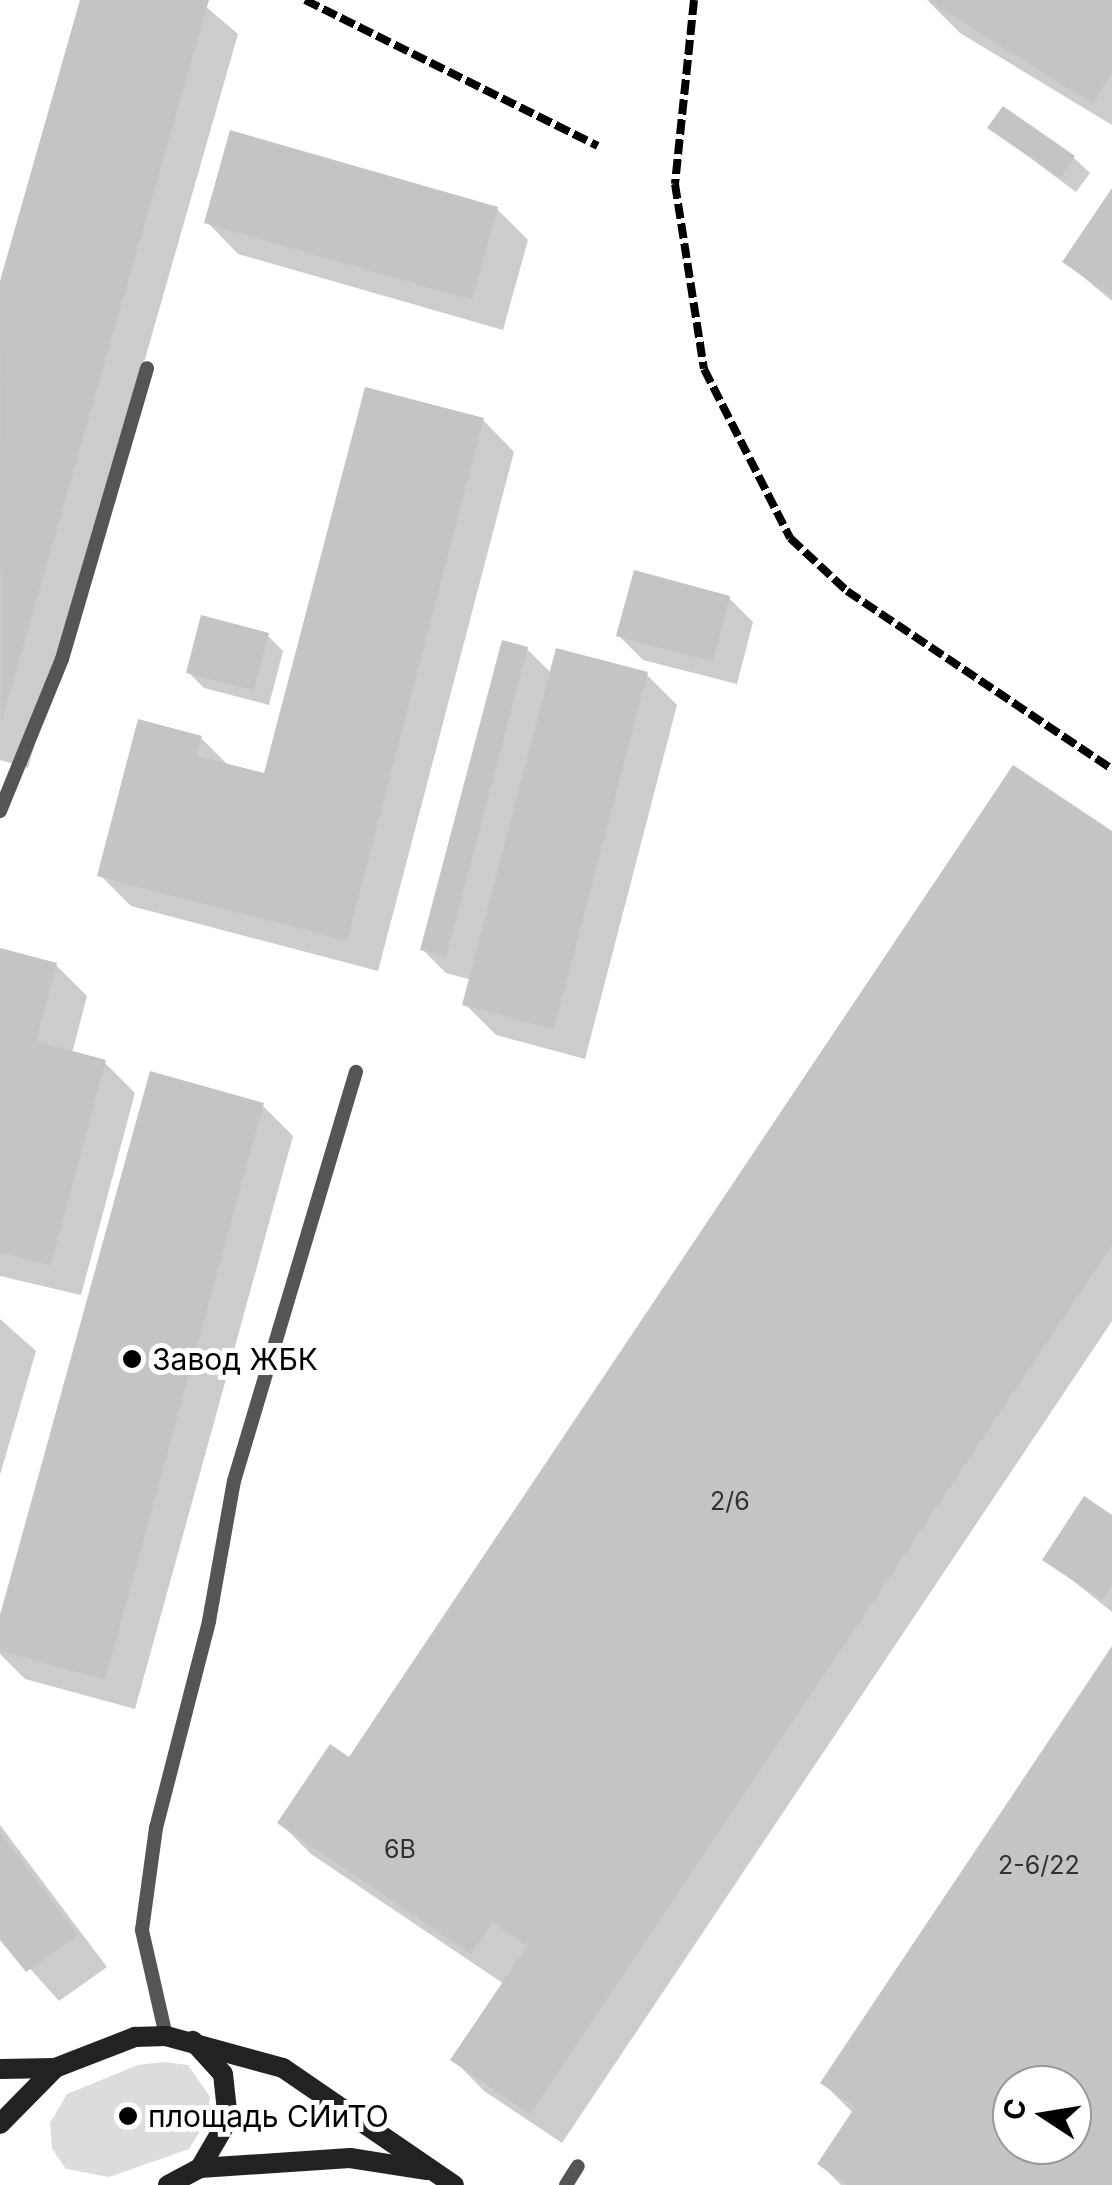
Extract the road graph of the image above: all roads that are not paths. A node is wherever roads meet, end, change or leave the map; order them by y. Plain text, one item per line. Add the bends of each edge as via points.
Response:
1 (147, 368) dead end
2 (0, 811) edge
3 (356, 1072) dead end
4 (166, 2036) junction
5 (193, 2041) junction
6 (55, 2068) junction
7 (0, 2069) edge
8 (0, 2124) edge
9 (578, 2166) dead end
10 (200, 2168) junction
11 (434, 2170) junction
12 (168, 2185) edge
13 (454, 2185) edge
14 (566, 2185) edge

1 - 2 lane via 62,659
3 - 4 lane via 234,1482 209,1621 156,1828 142,1930
4 - 5 main road
4 - 6 main road via 135,2037
5 - 10 main road via 223,2074 228,2096 228,2120
5 - 11 main road via 283,2068
6 - 7 main road
6 - 8 main road
9 - 14 lane
10 - 11 main road via 350,2158
10 - 12 main road
11 - 13 main road

